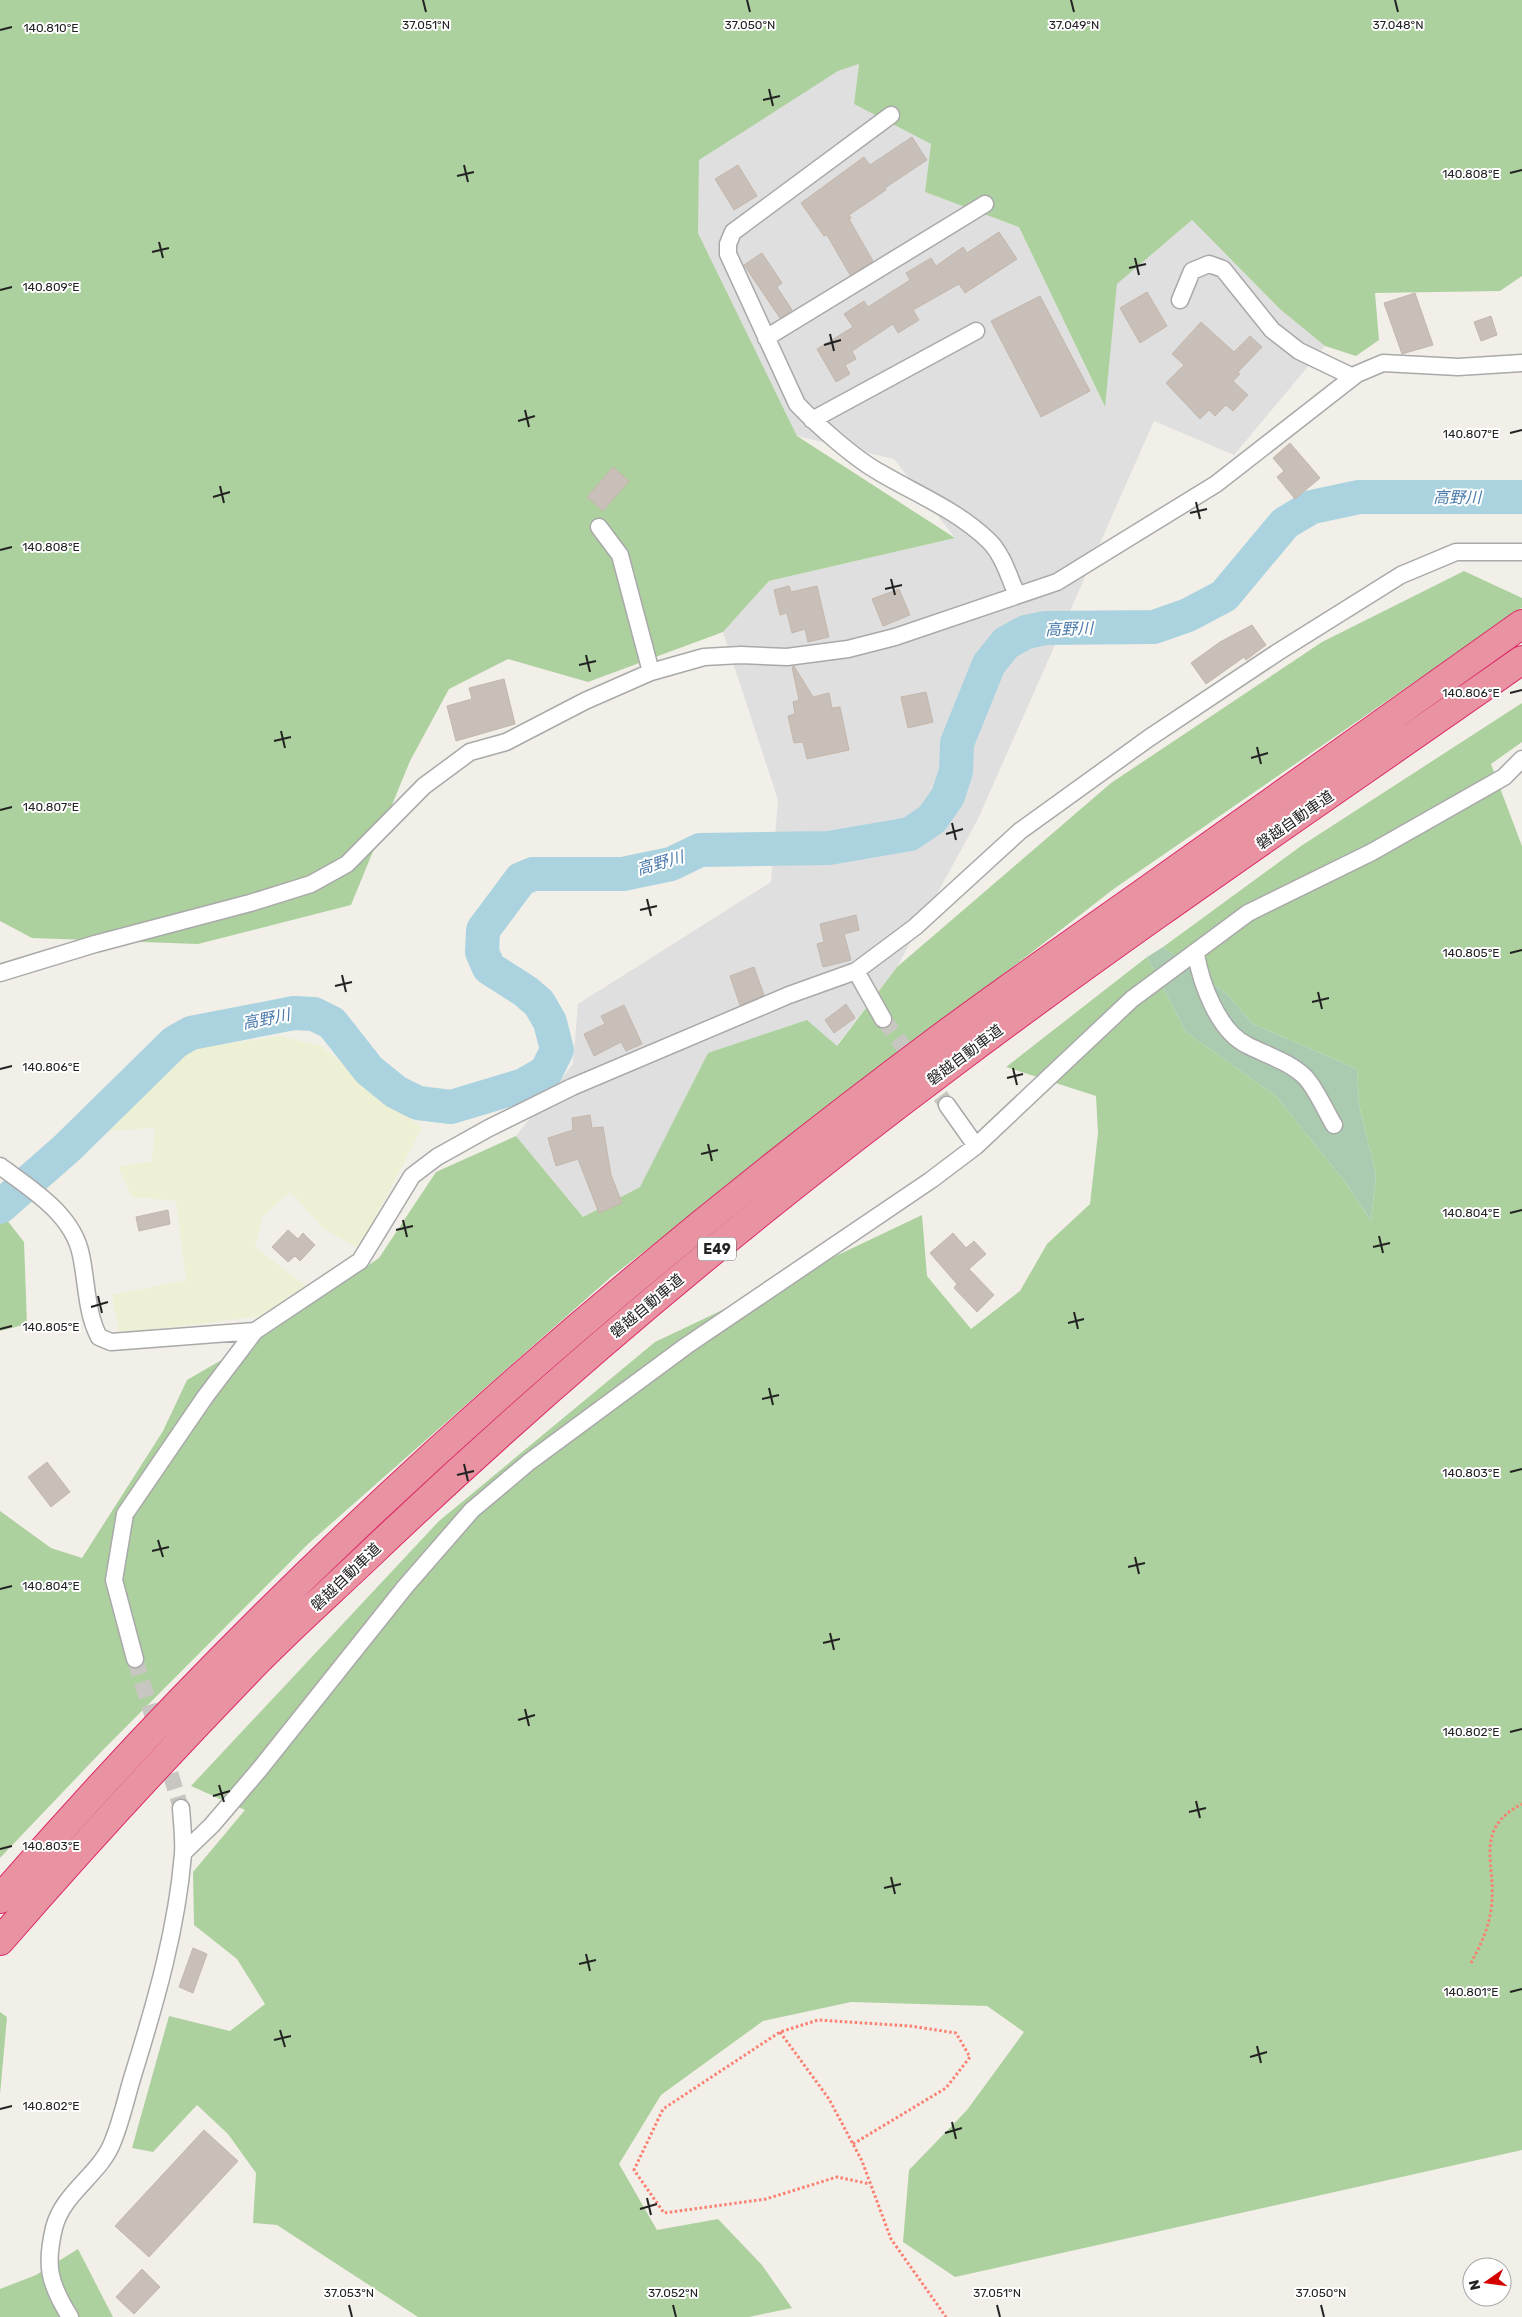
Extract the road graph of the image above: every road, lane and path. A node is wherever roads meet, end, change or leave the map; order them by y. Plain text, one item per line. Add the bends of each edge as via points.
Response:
1 (891, 115) dead end
2 (985, 204) dead end
3 (1180, 300) dead end
4 (976, 331) dead end
5 (766, 338) junction
6 (1522, 363) edge
7 (1353, 377) junction
8 (812, 420) junction
9 (600, 528) dead end
10 (1522, 552) edge
11 (1017, 595) junction
12 (1522, 624) edge
13 (1522, 660) edge
14 (651, 672) junction
15 (1522, 759) edge
16 (1196, 954) junction
17 (856, 971) junction
18 (0, 973) edge
19 (883, 1019) tunnel mouth
20 (948, 1106) tunnel mouth
21 (1334, 1126) dead end
22 (976, 1146) junction
23 (3, 1168) edge
24 (255, 1331) junction
25 (136, 1659) tunnel mouth
26 (1522, 1804) edge
27 (181, 1808) tunnel mouth
28 (183, 1852) junction
29 (0, 1899) edge
30 (0, 1941) edge
31 (1471, 1964) dead end
32 (780, 2032) junction
33 (853, 2144) junction
34 (870, 2184) junction
35 (70, 2317) edge
36 (946, 2317) edge

1 - 5 street via 733,232 728,254
2 - 5 street
3 - 7 street via 1192,271 1209,264 1223,269 1272,330 1299,351
4 - 8 street
5 - 8 street via 797,404
6 - 7 street via 1458,368 1383,363
7 - 11 street via 1216,484 1057,582
8 - 11 street via 877,472 939,504 989,541 1000,556
9 - 14 street via 620,555
10 - 17 street via 1456,552 1401,575 1286,647 1149,738 1020,831 915,927
11 - 14 street via 895,637 848,649 787,657 704,657
12 - 29 highway, 磐越自動車道 / E49 via 935,1042 733,1200 581,1326 432,1454 226,1654 73,1815
13 - 30 highway, 磐越自動車道 / E49 via 948,1066 748,1223 598,1347 451,1476 247,1671 89,1838
14 - 18 street via 585,701 506,742 470,752 424,786 347,864 311,884
15 - 16 street via 1504,777 1380,847 1248,913
16 - 21 street via 1200,978 1222,1023 1244,1044 1286,1063 1305,1077
16 - 22 street via 1132,999
17 - 19 street
17 - 24 street via 572,1087 437,1157 412,1176 360,1261
20 - 22 street
22 - 28 street via 686,1346 529,1462 472,1510 405,1587 253,1777 212,1825
23 - 24 street via 39,1195 61,1216 75,1236 92,1323 99,1337 111,1342
24 - 25 street via 205,1397 125,1514 114,1580
26 - 31 path via 1507,1812 1496,1824 1491,1838 1492,1908 1487,1932
27 - 28 street
28 - 35 street via 174,1920 155,2005 113,2142 98,2168 74,2190 55,2225 48,2263 58,2297
32 - 33 path via 829,2099
32 - 33 path via 818,2020 910,2026 956,2033 970,2057 946,2088
32 - 34 path via 663,2109 634,2170 664,2213 766,2199 837,2177
33 - 34 path
34 - 36 path via 891,2239

